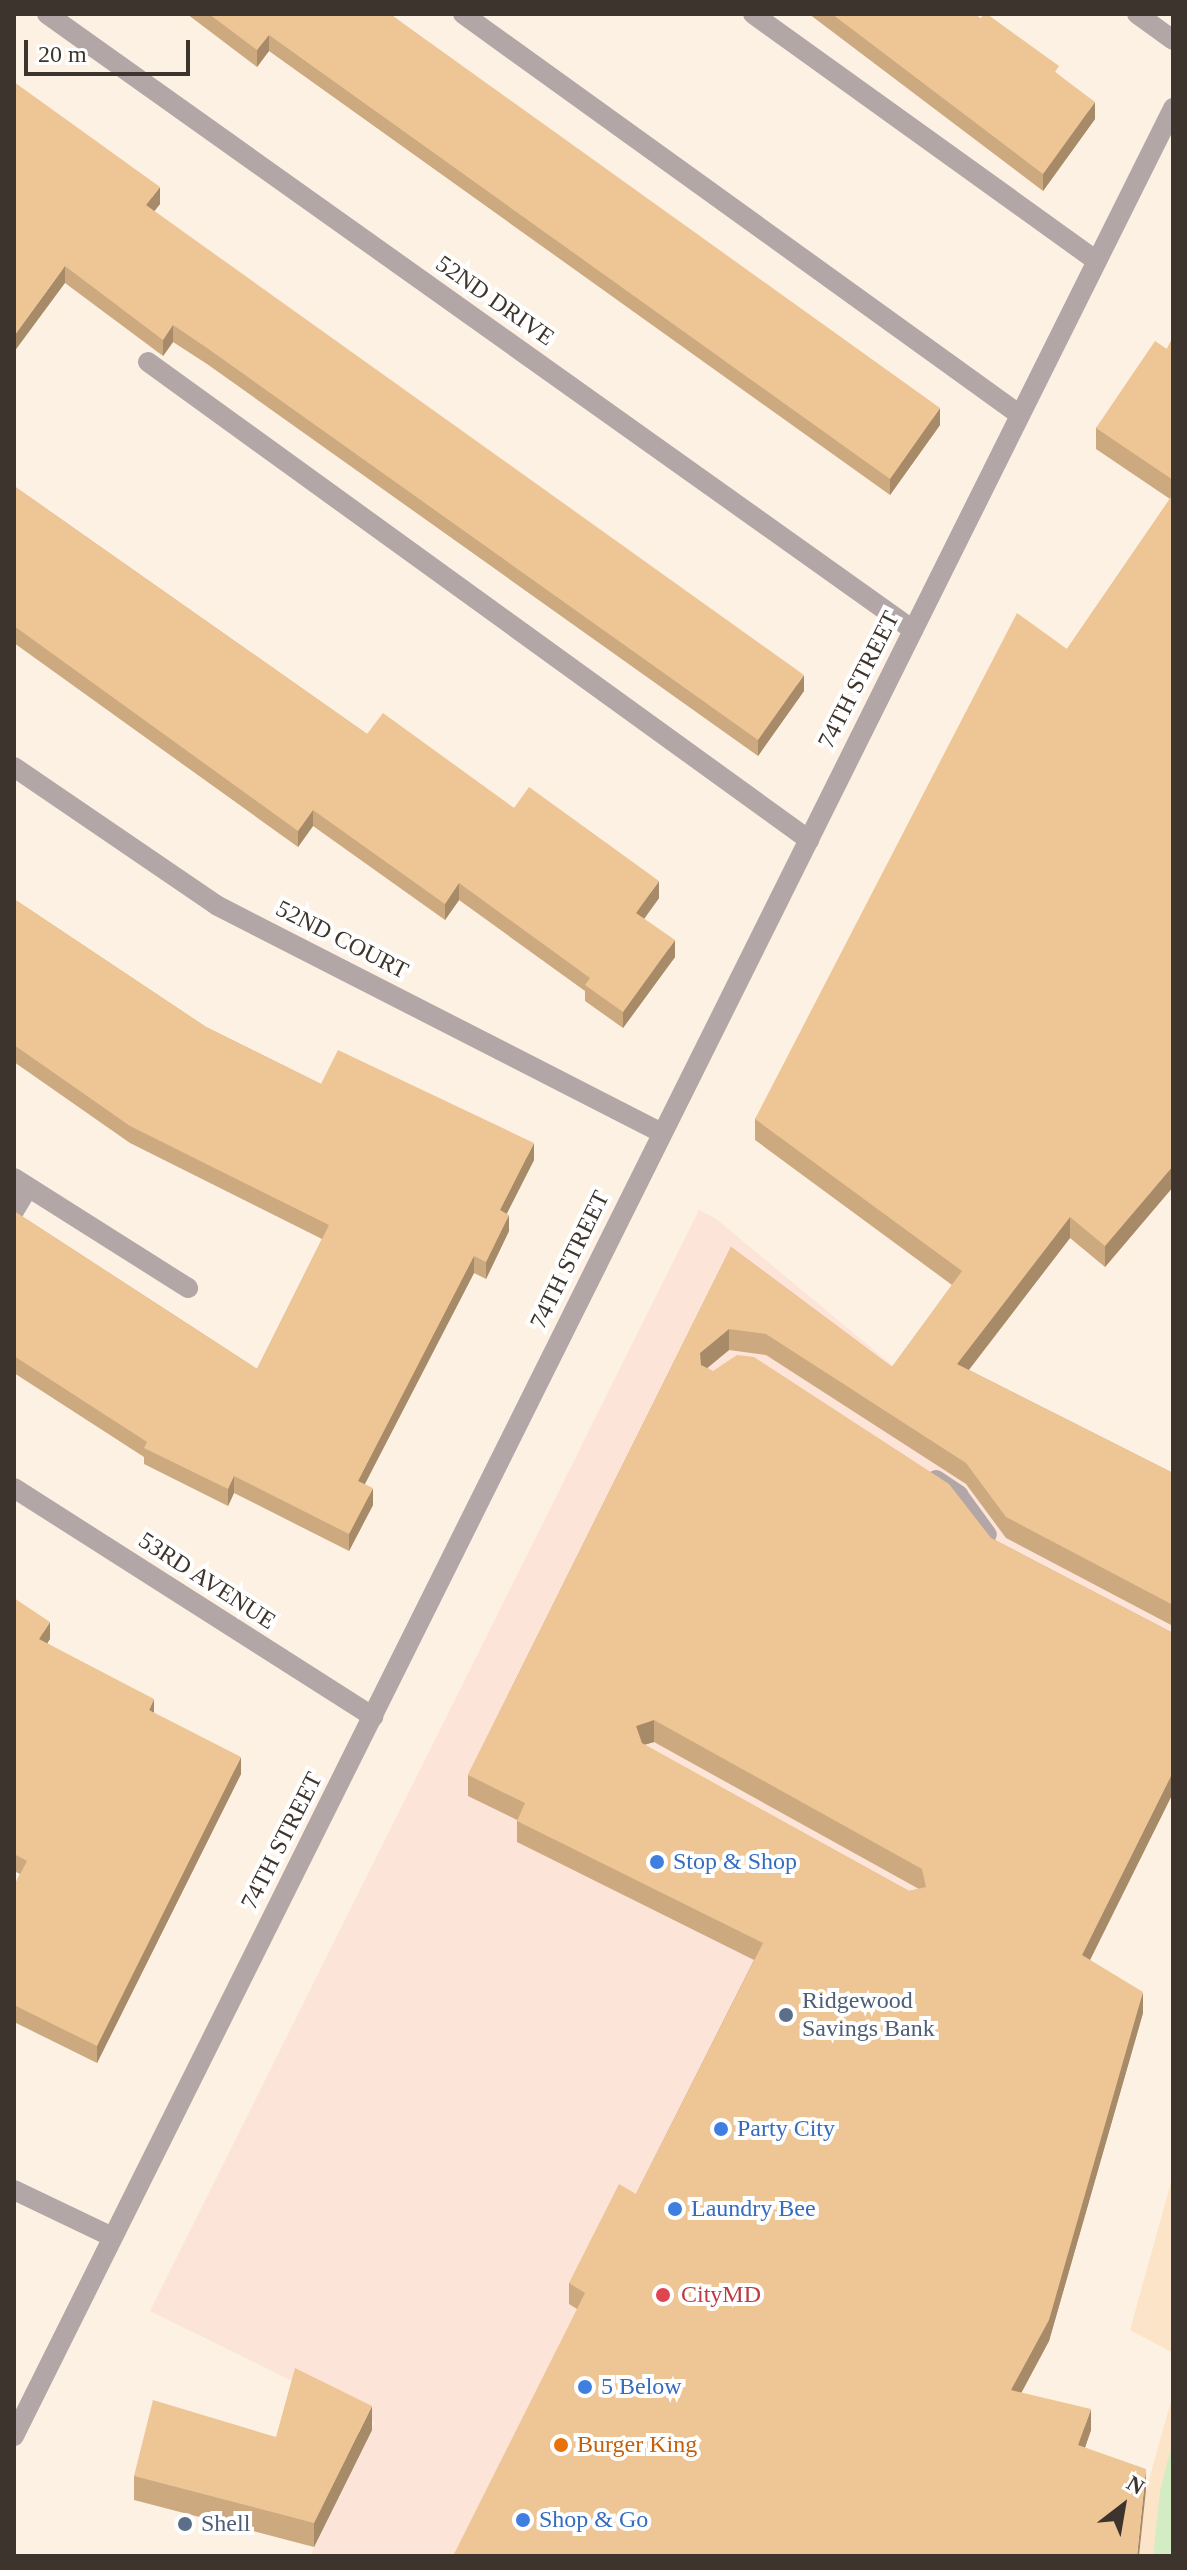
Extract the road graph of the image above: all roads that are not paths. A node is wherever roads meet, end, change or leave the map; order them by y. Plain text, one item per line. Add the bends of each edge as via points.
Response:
1 (47, 14) edge
2 (463, 14) edge
3 (753, 14) edge
4 (1137, 14) edge
5 (1173, 40) edge
6 (1173, 108) edge
7 (1097, 261) junction
8 (148, 362) dead end
9 (1020, 415) junction
10 (913, 630) junction
11 (14, 767) edge
12 (809, 840) junction
13 (662, 1133) junction
14 (21, 1183) edge
15 (14, 1211) edge
16 (188, 1288) dead end
17 (919, 1468) edge
18 (14, 1488) edge
19 (997, 1548) edge
20 (373, 1717) junction
21 (14, 2190) edge
22 (112, 2237) junction
23 (14, 2436) edge

1 - 10 street, 52ND DRIVE
2 - 9 street
3 - 7 street
4 - 5 street
6 - 7 street, 74TH STREET
7 - 9 street, 74TH STREET
8 - 12 street
9 - 10 street, 74TH STREET
10 - 12 street, 74TH STREET
11 - 13 street, 52ND COURT via 216,905
12 - 13 street, 74TH STREET
13 - 20 street, 74TH STREET
14 - 15 street
14 - 16 street
17 - 19 street via 958,1495
18 - 20 street, 53RD AVENUE
20 - 22 street, 74TH STREET
21 - 22 street
22 - 23 street, 74TH STREET

